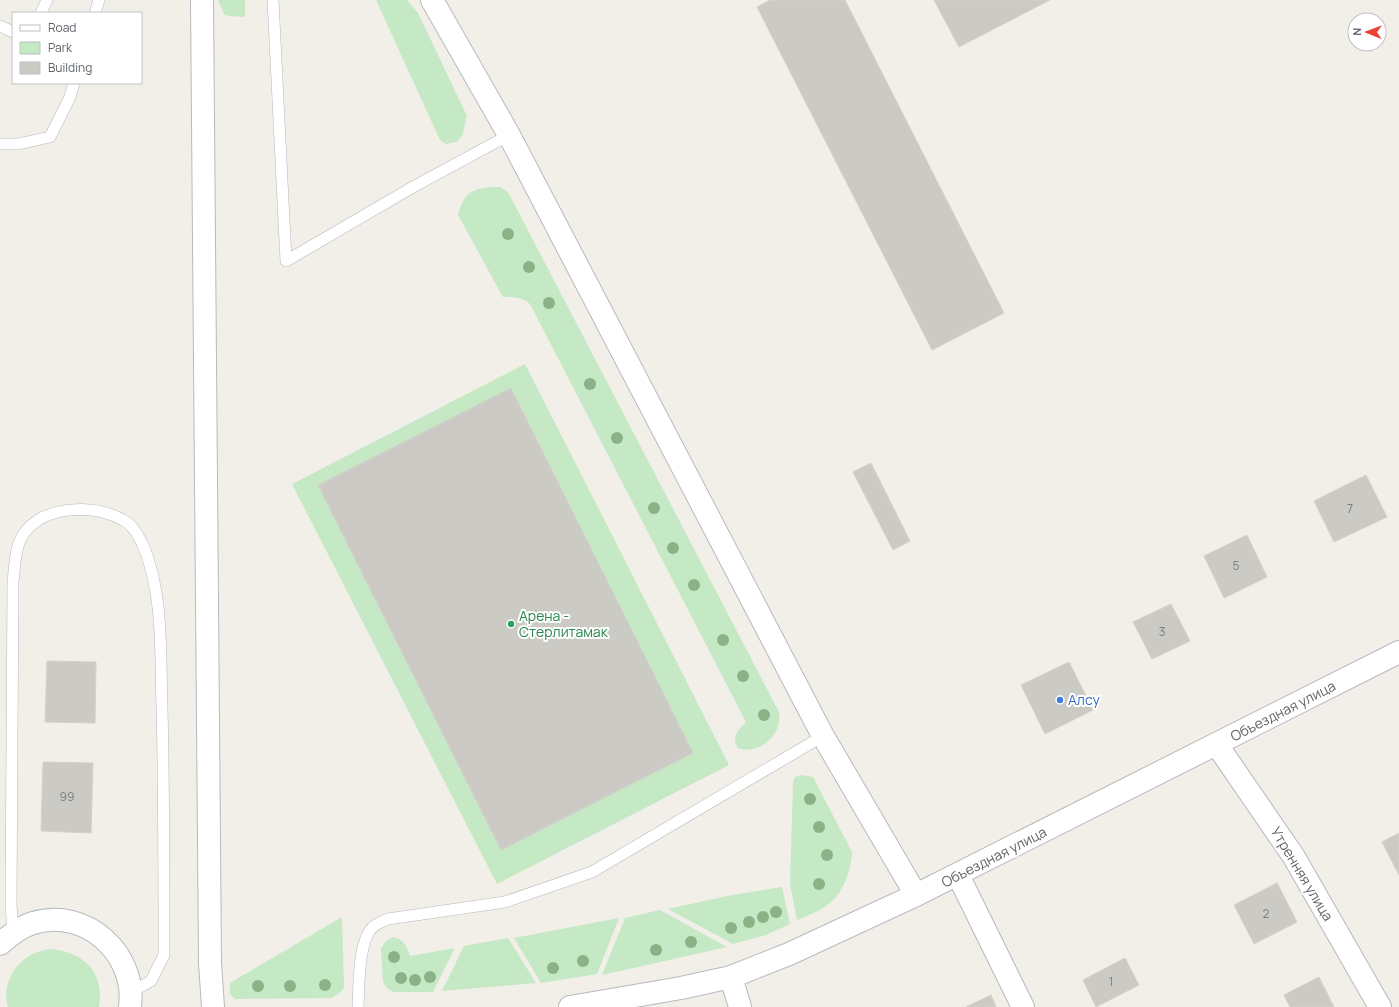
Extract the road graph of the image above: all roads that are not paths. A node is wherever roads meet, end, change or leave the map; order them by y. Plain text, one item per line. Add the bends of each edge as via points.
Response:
1 (47, 0) edge
2 (99, 0) edge
3 (202, 0) edge
4 (273, 0) edge
5 (432, 0) edge
6 (41, 12) edge
7 (95, 12) edge
8 (0, 26) edge
9 (12, 32) edge
10 (74, 84) edge
11 (509, 135) junction
12 (0, 144) edge
13 (1399, 652) edge
14 (823, 736) junction
15 (1217, 745) junction
16 (958, 875) junction
17 (916, 895) junction
18 (6, 938) edge
19 (731, 977) junction
20 (131, 1000) edge
21 (213, 1007) edge
22 (358, 1007) edge
23 (570, 1007) edge
24 (740, 1007) edge
25 (1024, 1007) edge
26 (1380, 1007) edge

1 - 6 lane
2 - 7 lane
3 - 21 street via 210,963
4 - 11 lane via 286,261
5 - 11 street
8 - 9 lane
10 - 12 lane via 70,97 50,136 18,144
11 - 14 street
13 - 15 street, Объездная улица
14 - 17 street
14 - 22 lane via 592,872 505,902 388,920 374,926 366,939 362,959
15 - 16 street, Объездная улица
15 - 26 street, Утренняя улица via 1294,856
16 - 17 street, Объездная улица
16 - 25 street
17 - 19 street, Объездная улица via 789,954
18 - 20 street via 33,923 56,920 78,923 99,934 116,949 126,970
18 - 20 lane via 11,896 13,589 17,552 24,532 40,518 58,511 103,512 123,520 136,531 141,541 155,585 160,635 164,779 164,955 151,981
19 - 23 street, Объездная улица
19 - 24 street

